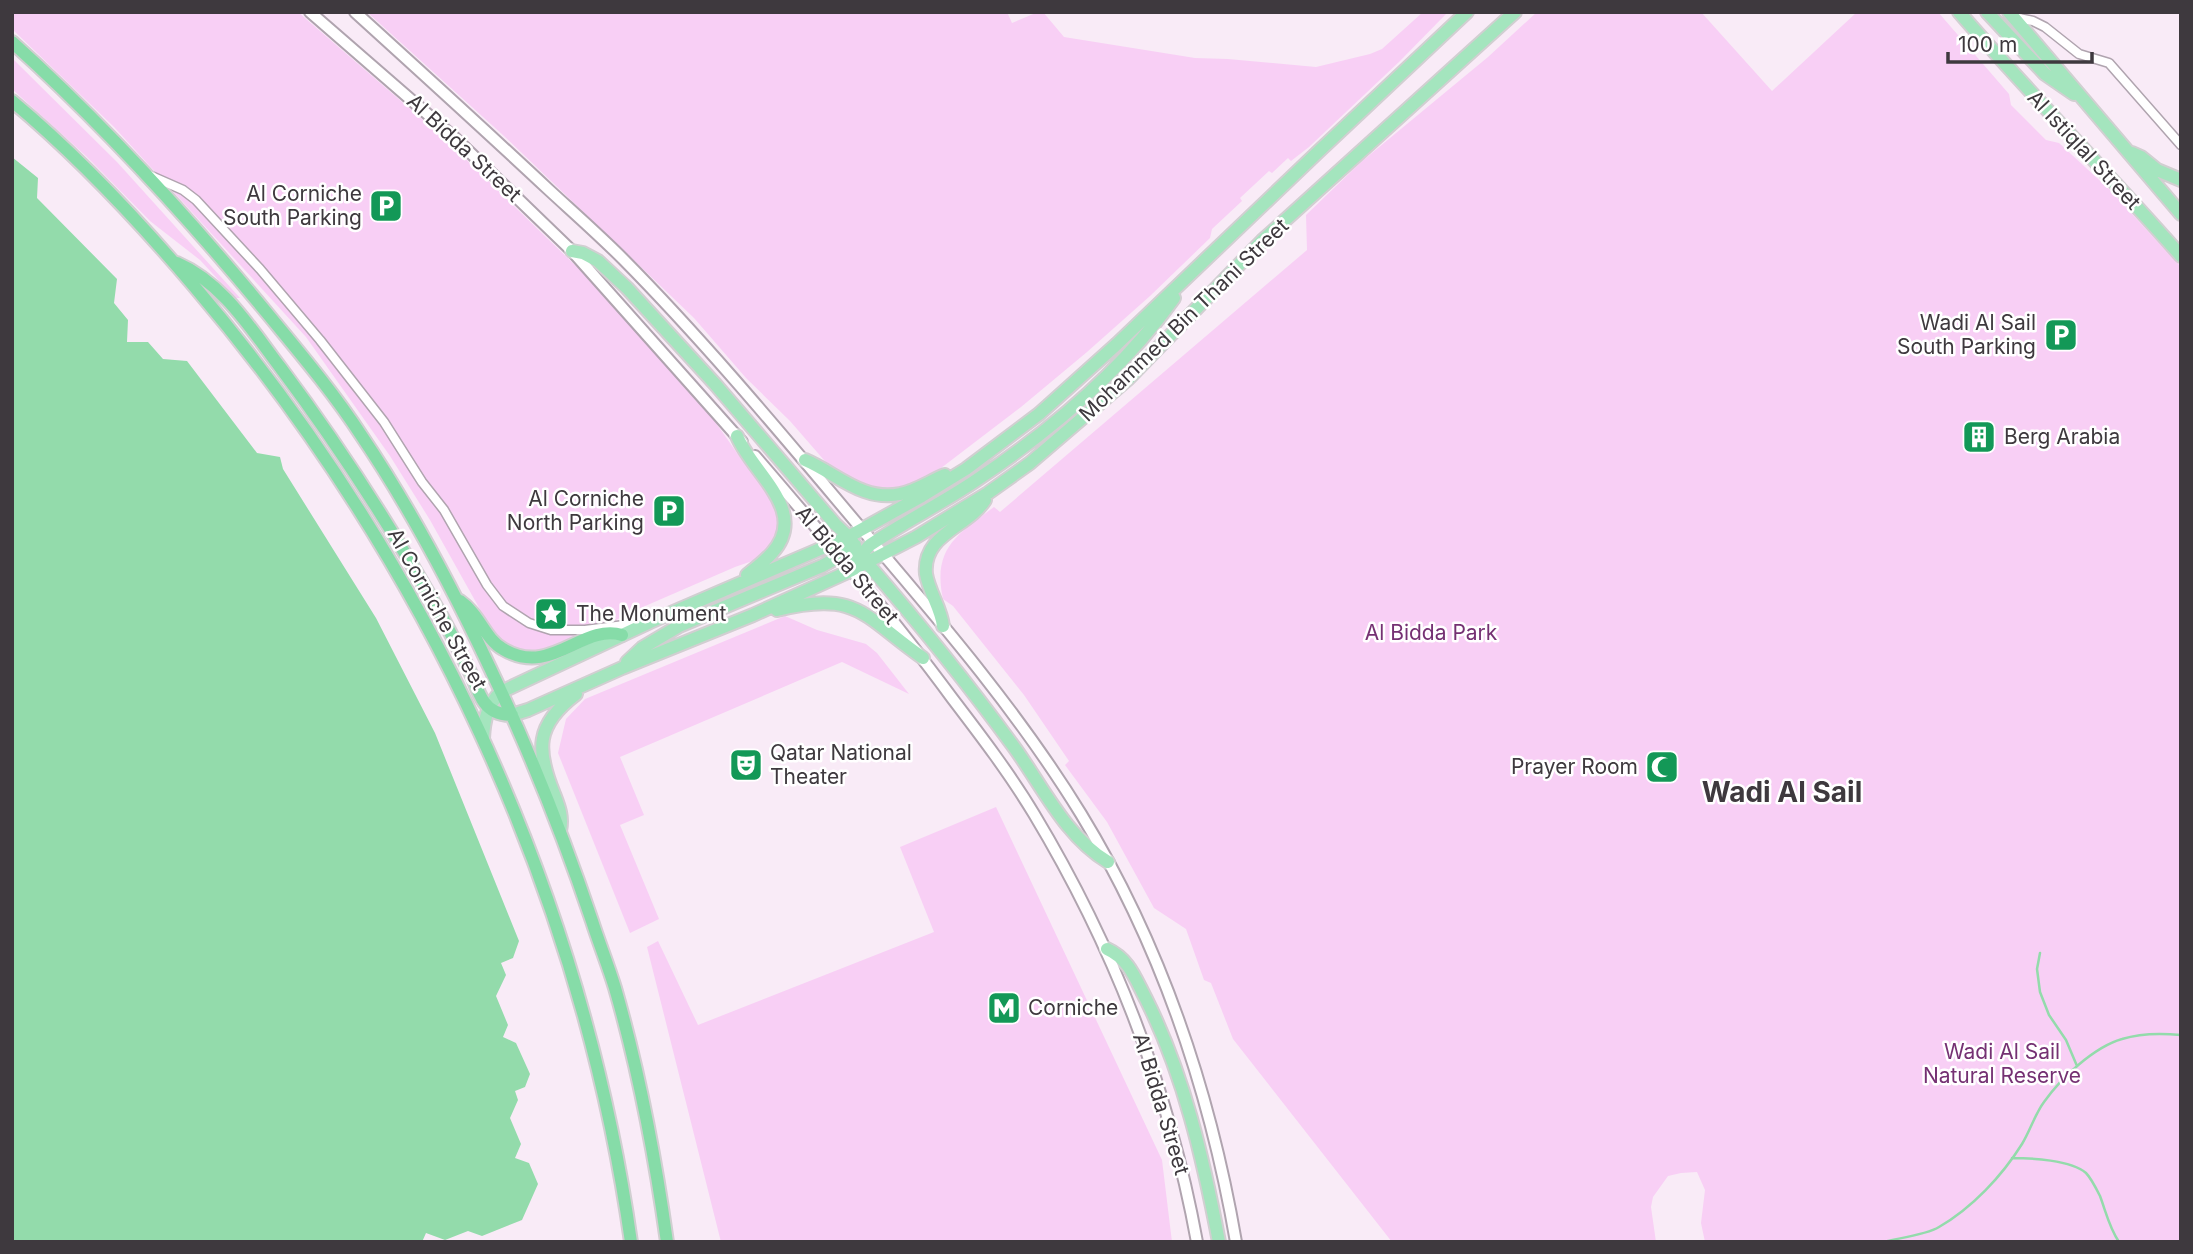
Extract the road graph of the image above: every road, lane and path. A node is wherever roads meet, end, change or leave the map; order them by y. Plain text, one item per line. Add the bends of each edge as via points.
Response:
1 (310, 12) edge
2 (355, 12) edge
3 (1467, 12) edge
4 (1503, 12) edge
5 (1515, 12) edge
6 (1959, 12) edge
7 (1987, 12) edge
8 (2012, 15) edge
9 (12, 42) edge
10 (1481, 44) junction
11 (2081, 96) junction
12 (12, 101) edge
13 (2181, 145) edge
14 (2128, 152) junction
15 (145, 173) junction
16 (2181, 180) edge
17 (2181, 214) edge
18 (572, 251) junction
19 (2181, 256) edge
20 (172, 260) junction
21 (1186, 280) junction
22 (737, 436) junction
23 (805, 460) junction
24 (966, 469) junction
25 (988, 493) junction
26 (863, 529) junction
27 (830, 544) junction
28 (858, 549) junction
29 (884, 554) junction
30 (852, 570) junction
31 (736, 584) junction
32 (457, 599) junction
33 (753, 615) junction
34 (650, 622) junction
35 (529, 623) joint
36 (943, 626) junction
37 (622, 635) junction
38 (923, 658) junction
39 (622, 668) junction
40 (593, 681) junction
41 (501, 692) junction
42 (489, 707) junction
43 (512, 715) junction
44 (484, 738) junction
45 (560, 831) junction
46 (1108, 862) junction
47 (1107, 949) junction
48 (631, 1242) edge
49 (667, 1242) edge
50 (1197, 1242) edge
51 (1219, 1242) edge
52 (1236, 1242) edge

1 - 18 main road, Al Bidda Street via 455,138
2 - 23 main road, Al Bidda Street via 621,257
3 - 21 main road, Mohammed Bin Thani Street
4 - 10 main road
5 - 10 main road, Mohammed Bin Thani Street
6 - 19 main road, Al Istiqlal Street
7 - 11 main road via 2045,74
8 - 11 main road, Al Istiqlal Street
8 - 13 street, Al Istiqlal Street via 2045,27 2079,54 2109,62
9 - 15 highway, Al Corniche Street
10 - 25 main road, Mohammed Bin Thani Street via 1262,241 1128,379
11 - 14 main road, Al Istiqlal Street
12 - 20 highway, Al Corniche Street via 75,158
14 - 16 main road
14 - 17 main road, Al Istiqlal Street
15 - 32 highway, Al Corniche Street via 243,283 334,396 414,517
15 - 35 street, Al Corniche Street via 197,200 260,269 384,422 496,598
18 - 22 main road, Al Bidda Street
18 - 28 main road via 598,261 627,288
20 - 42 highway via 197,272 218,290 312,410 402,546
20 - 44 highway, Al Corniche Street via 243,346 340,480 407,589
21 - 24 main road, Mohammed Bin Thani Street via 1047,406
21 - 28 main road via 1128,354 1060,418 973,482
22 - 27 main road, Al Bidda Street
22 - 31 main road via 776,494 785,522 774,551
23 - 24 main road via 857,489 884,495 907,492
23 - 26 main road, Al Bidda Street
24 - 26 main road, Mohammed Bin Thani Street
25 - 29 main road, Mohammed Bin Thani Street
25 - 36 main road via 981,507 940,537 927,561 927,577
26 - 28 main road, Mohammed Bin Thani Street
27 - 28 main road, Mohammed Bin Thani Street
27 - 28 main road, Al Bidda Street
27 - 31 main road, Mohammed Bin Thani Street
28 - 29 main road, Mohammed Bin Thani Street
28 - 30 main road, Mohammed Bin Thani Street
28 - 39 main road via 679,626 642,648
28 - 46 main road via 1014,747 1067,825 1091,852
29 - 36 main road, Al Bidda Street
30 - 33 main road, Mohammed Bin Thani Street
30 - 38 main road, Al Bidda Street
31 - 34 main road, Mohammed Bin Thani Street
32 - 37 highway via 473,611 500,648 521,657 553,655 603,633
32 - 41 highway, Al Corniche Street
33 - 38 main road via 839,603 872,618
33 - 39 main road, Mohammed Bin Thani Street
34 - 35 street, Mohammed Bin Thani Street via 566,631
34 - 37 main road, Mohammed Bin Thani Street
36 - 46 main road, Al Bidda Street via 1030,737
37 - 41 main road, Mohammed Bin Thani Street
38 - 47 main road, Al Bidda Street via 1033,812
39 - 40 main road, Mohammed Bin Thani Street
40 - 43 main road, Mohammed Bin Thani Street
40 - 45 main road via 559,709 543,737 542,764 559,809
41 - 42 main road, Mohammed Bin Thani Street
41 - 43 highway, Al Corniche Street
42 - 43 highway
42 - 44 main road, Mohammed Bin Thani Street
43 - 45 highway, Al Corniche Street
44 - 48 highway, Al Corniche Street via 530,851 576,989 603,1092
45 - 49 highway, Al Corniche Street via 620,1007 647,1121
46 - 52 main road, Al Bidda Street via 1148,944 1189,1049 1215,1139
47 - 50 main road, Al Bidda Street via 1171,1124
47 - 51 main road via 1129,967 1172,1056 1198,1144

